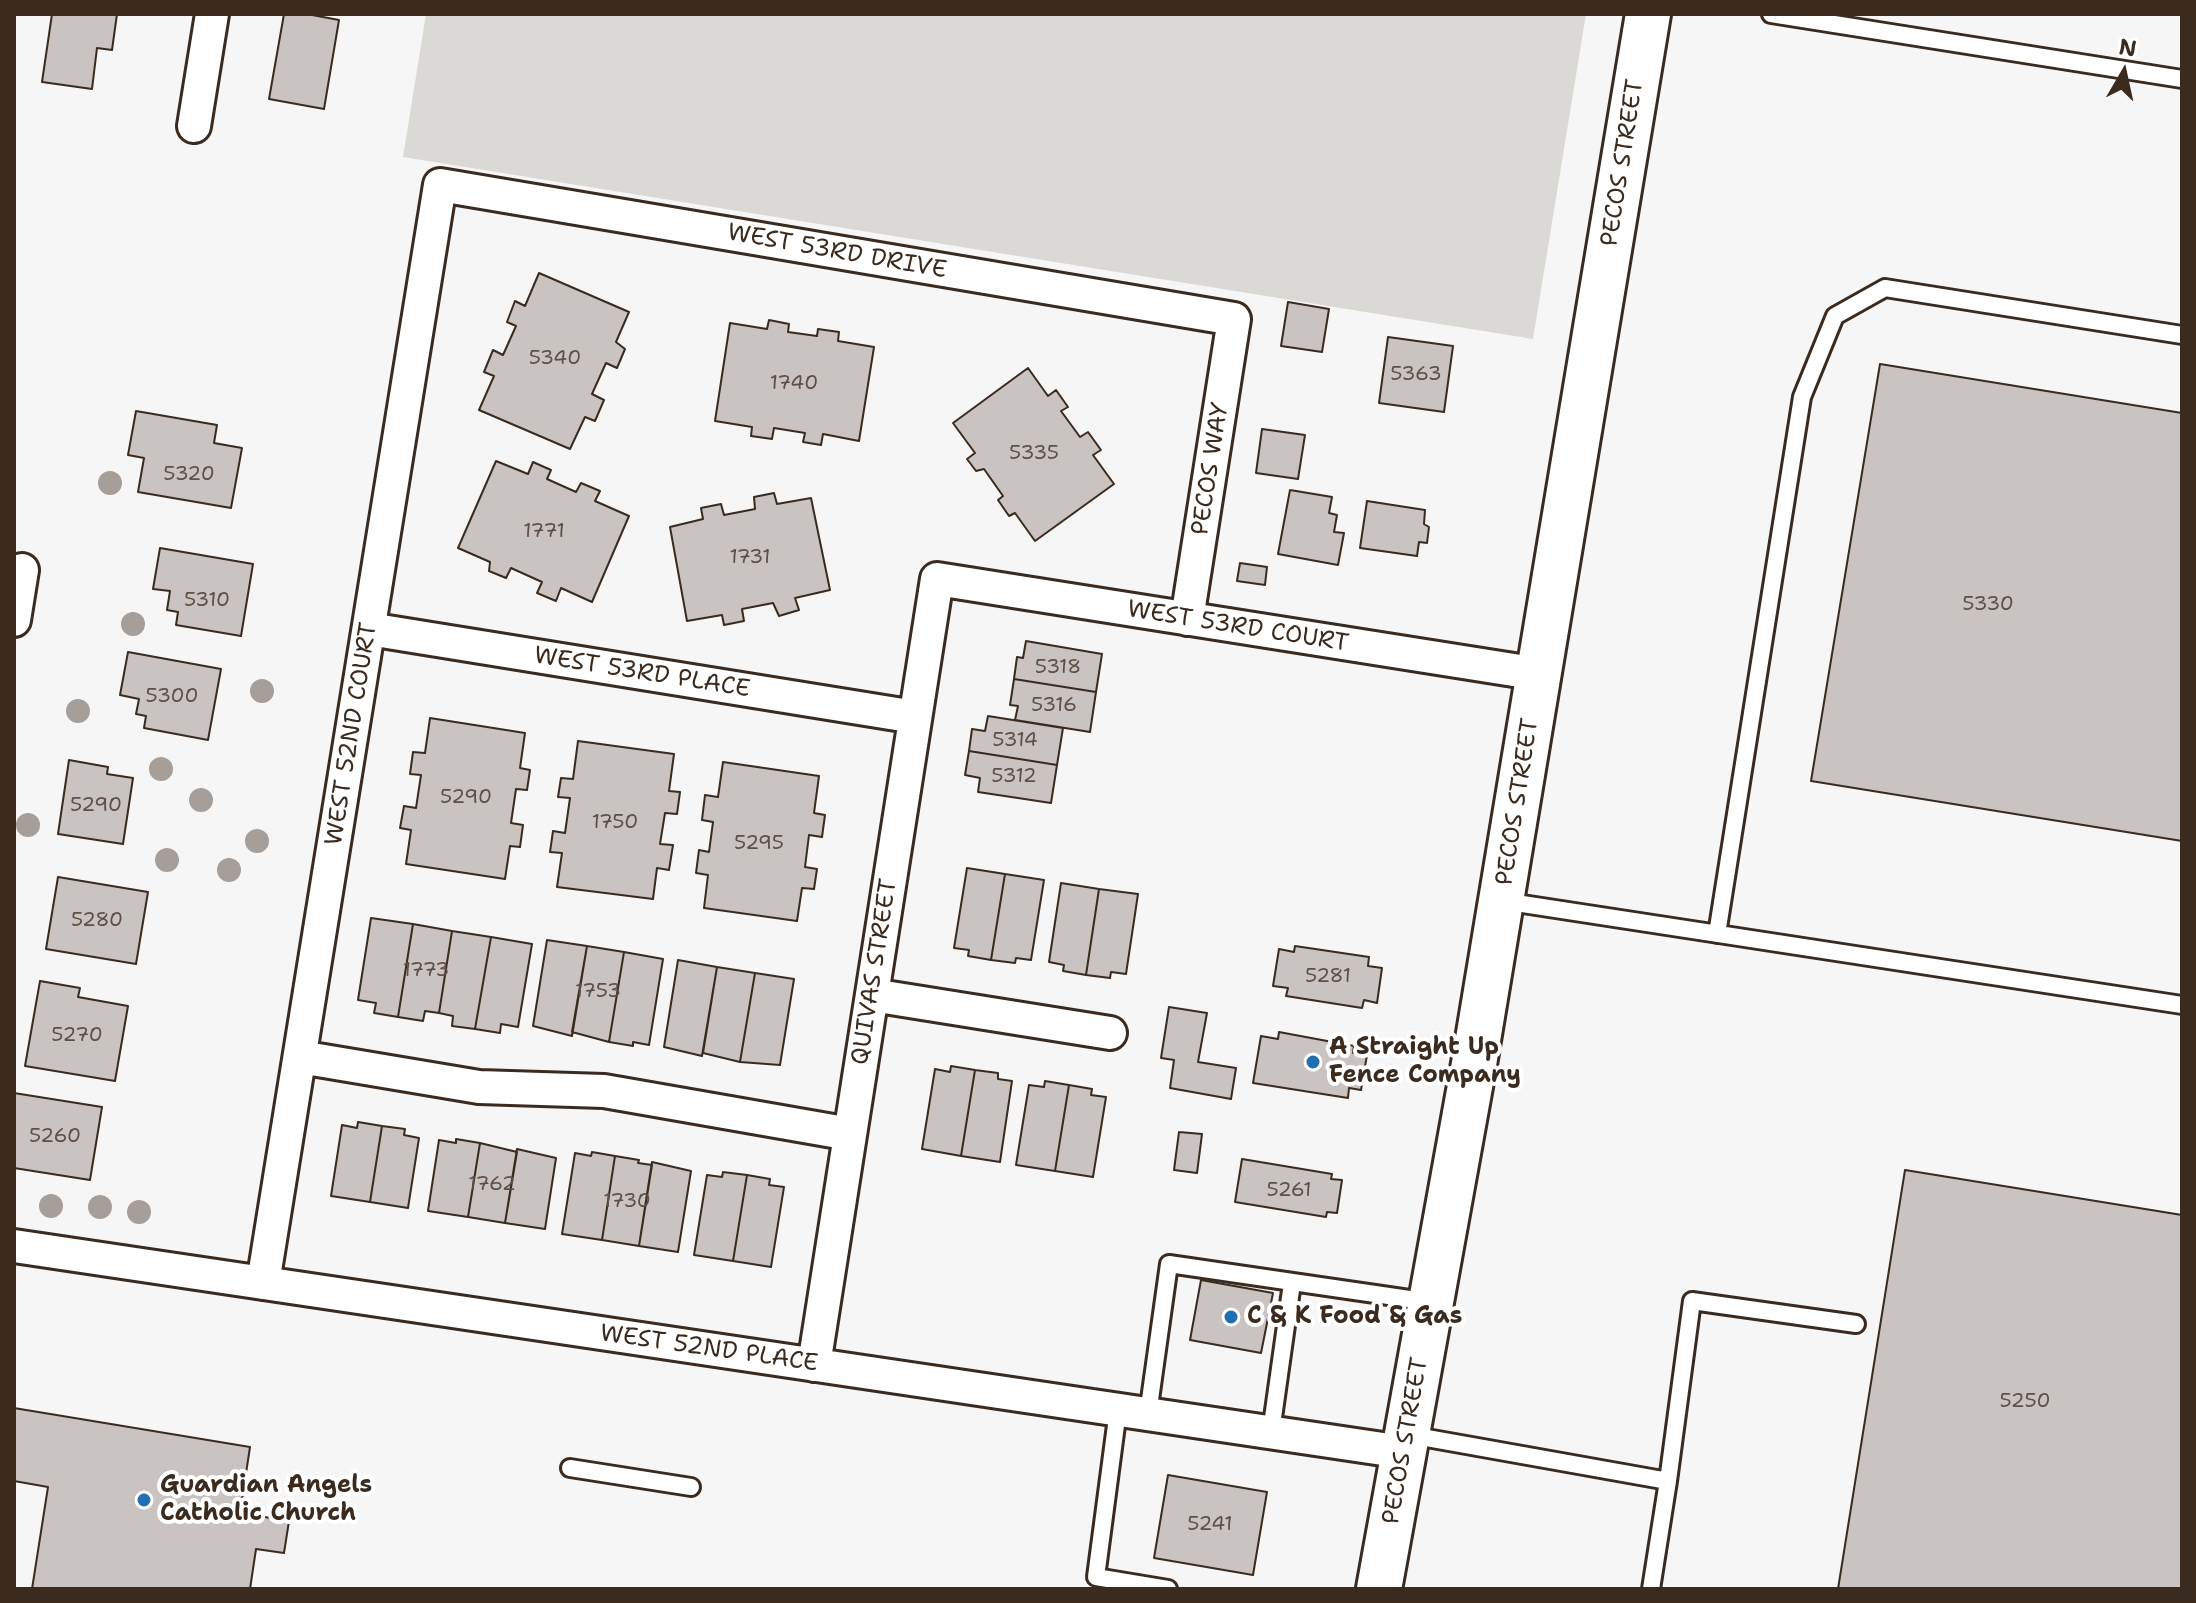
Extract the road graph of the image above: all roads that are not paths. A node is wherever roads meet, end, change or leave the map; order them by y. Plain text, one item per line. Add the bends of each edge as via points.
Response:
1 (212, 14) edge
2 (1648, 14) edge
3 (1771, 14) edge
4 (2182, 79) edge
5 (194, 126) dead end
6 (440, 185) joint
7 (1234, 319) joint
8 (2182, 335) edge
9 (22, 570) dead end
10 (937, 579) joint
11 (1187, 619) junction
12 (14, 620) edge
13 (369, 629) junction
14 (1539, 674) junction
15 (915, 717) junction
16 (1501, 901) junction
17 (1717, 934) junction
18 (872, 995) junction
19 (2182, 1005) edge
20 (1110, 1033) dead end
21 (300, 1057) junction
22 (850, 1134) junction
23 (14, 1246) edge
24 (263, 1283) junction
25 (1292, 1283) junction
26 (1431, 1303) junction
27 (1856, 1324) dead end
28 (814, 1365) junction
29 (1133, 1412) junction
30 (1271, 1432) junction
31 (1405, 1443) junction
32 (570, 1468) dead end
33 (1668, 1481) junction
34 (691, 1487) dead end
35 (1168, 1589) edge
36 (1379, 1589) edge
37 (1651, 1589) edge

1 - 5 street
2 - 14 main road, PECOS STREET
3 - 4 lane
6 - 7 street, WEST 53RD DRIVE
6 - 13 street, WEST 52ND COURT
7 - 11 street, PECOS WAY
8 - 17 lane via 1885,288 1835,316 1802,397
9 - 12 street
10 - 11 street, WEST 53RD COURT
10 - 15 street, QUIVAS STREET
11 - 14 street, WEST 53RD COURT
13 - 15 street, WEST 53RD PLACE
13 - 21 street, WEST 52ND COURT
14 - 16 main road, PECOS STREET
15 - 18 street, QUIVAS STREET
16 - 17 lane
16 - 26 main road, PECOS STREET
17 - 19 lane
18 - 20 street
18 - 22 street, QUIVAS STREET
21 - 22 street via 479,1087 604,1091
21 - 24 street, WEST 52ND COURT
22 - 28 street, QUIVAS STREET
23 - 24 street, WEST 52ND PLACE
24 - 28 street, WEST 52ND PLACE
25 - 26 lane
25 - 29 lane via 1169,1264
25 - 30 lane
26 - 31 main road, PECOS STREET
27 - 33 lane via 1692,1301
28 - 29 street, WEST 52ND PLACE
29 - 30 street, WEST 52ND PLACE
29 - 35 lane via 1096,1577
30 - 31 street, WEST 52ND PLACE
31 - 33 lane
31 - 36 main road, PECOS STREET
32 - 34 lane
33 - 37 lane

